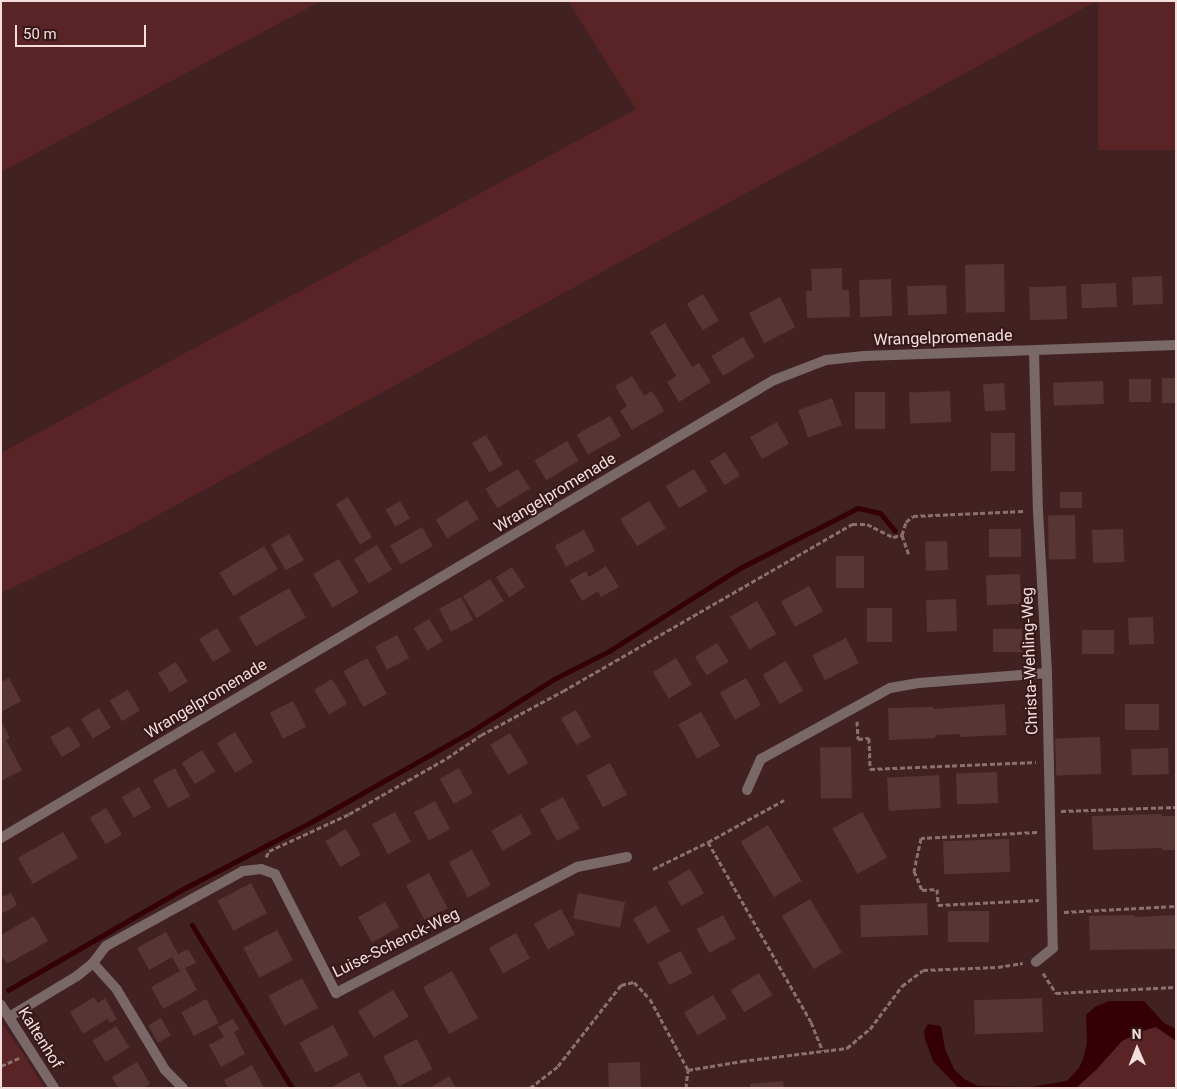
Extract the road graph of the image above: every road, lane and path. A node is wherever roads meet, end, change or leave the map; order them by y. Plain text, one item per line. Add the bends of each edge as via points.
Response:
1 (1176, 345) edge
2 (1034, 351) junction
3 (1038, 511) junction
4 (902, 535) junction
5 (909, 555) dead end
6 (1047, 673) junction
7 (856, 706) junction
8 (1049, 762) junction
9 (747, 790) dead end
10 (784, 800) dead end
11 (1176, 807) edge
12 (1050, 811) junction
13 (1050, 831) junction
14 (1, 838) edge
15 (708, 842) junction
16 (627, 857) dead end
17 (261, 869) junction
18 (654, 869) dead end
19 (1052, 899) junction
20 (1176, 906) edge
21 (1052, 912) junction
22 (1036, 962) junction
23 (93, 963) junction
24 (1176, 987) edge
25 (1, 1005) edge
26 (9, 1017) junction
27 (823, 1051) junction
28 (32, 1052) junction
29 (1, 1066) edge
30 (688, 1070) junction
31 (54, 1088) edge
32 (183, 1088) edge
33 (530, 1088) edge
34 (686, 1088) edge

1 - 2 street, Wrangelpromenade
2 - 3 street, Christa-Wehling-Weg
2 - 14 street, Wrangelpromenade via 826,360 774,380
3 - 4 path via 913,516 906,522
3 - 6 street, Christa-Wehling-Weg
4 - 5 path
4 - 17 path via 893,538 867,524 852,524 481,735 349,814 269,851
6 - 7 street via 890,688
6 - 8 street, Christa-Wehling-Weg
7 - 8 path via 858,739 869,738 870,769
7 - 9 street via 761,759
8 - 12 street, Christa-Wehling-Weg
10 - 15 path
11 - 12 path
12 - 13 street, Christa-Wehling-Weg
13 - 19 street, Christa-Wehling-Weg
13 - 19 path via 921,838 914,871 922,890 937,889 938,905
15 - 18 path
15 - 27 path via 811,1022
16 - 17 street, Luise-Schenck-Weg via 577,867 336,993 275,874
17 - 23 street via 243,871 106,946
19 - 21 street, Christa-Wehling-Weg
20 - 21 path
21 - 22 street, Christa-Wehling-Weg via 1053,948
22 - 24 path via 1056,993
22 - 27 path via 923,970 902,986 870,1029 847,1048
23 - 26 street
23 - 32 street via 117,990 164,1070
25 - 26 street, Kaltenhof
26 - 28 street, Kaltenhof
27 - 30 path
28 - 29 path
28 - 31 street, Kaltenhof
30 - 33 path via 650,999 634,982 621,985 558,1066
30 - 34 path

